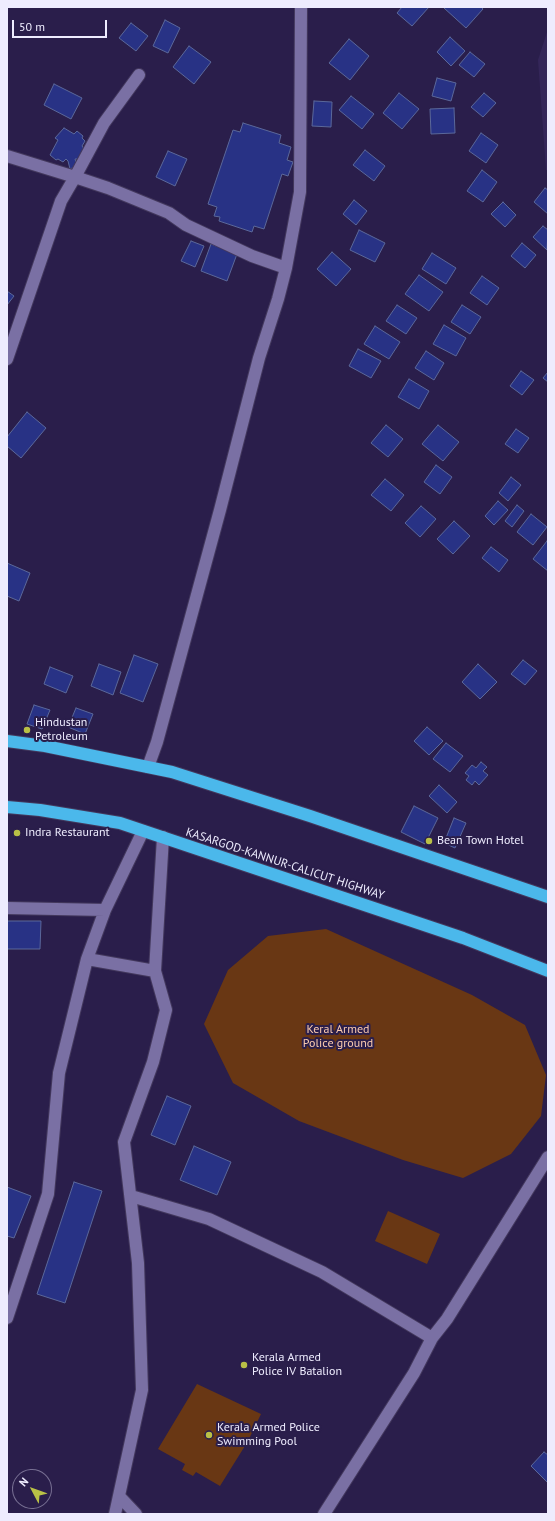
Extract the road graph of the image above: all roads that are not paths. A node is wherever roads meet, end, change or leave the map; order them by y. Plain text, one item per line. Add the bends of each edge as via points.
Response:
1 (301, 7) edge
2 (139, 75) dead end
3 (7, 156) edge
4 (75, 177) junction
5 (286, 268) junction
6 (7, 359) edge
7 (7, 741) edge
8 (148, 767) junction
9 (7, 807) edge
10 (142, 831) junction
11 (162, 837) junction
12 (548, 897) edge
13 (7, 908) edge
14 (105, 910) junction
15 (87, 959) junction
16 (155, 971) junction
17 (548, 971) edge
18 (548, 1156) edge
19 (131, 1196) junction
20 (7, 1318) edge
21 (432, 1338) junction
22 (119, 1496) junction
23 (115, 1514) edge
24 (136, 1514) edge
25 (324, 1514) edge

1 - 5 street via 300,192
2 - 4 street via 104,123
3 - 4 street
4 - 5 street via 169,213 186,225 252,256
4 - 6 street via 61,201
5 - 8 street via 259,358 222,503
7 - 8 highway
8 - 12 highway via 172,772 310,816
9 - 10 highway, KASARGOD-KANNUR-CALICUT HIGHWAY via 113,822
10 - 11 highway, KASARGOD-KANNUR-CALICUT HIGHWAY
10 - 14 street
11 - 16 street
11 - 17 highway, KASARGOD-KANNUR-CALICUT HIGHWAY via 463,938
13 - 14 street
14 - 15 street
15 - 16 street
15 - 20 street via 59,1073 48,1194
16 - 19 street via 166,1010 153,1062 124,1142
18 - 21 street via 451,1312
19 - 21 street via 208,1219 322,1272
19 - 22 street via 138,1263 142,1390
21 - 25 street via 414,1374
22 - 23 street
22 - 24 street

